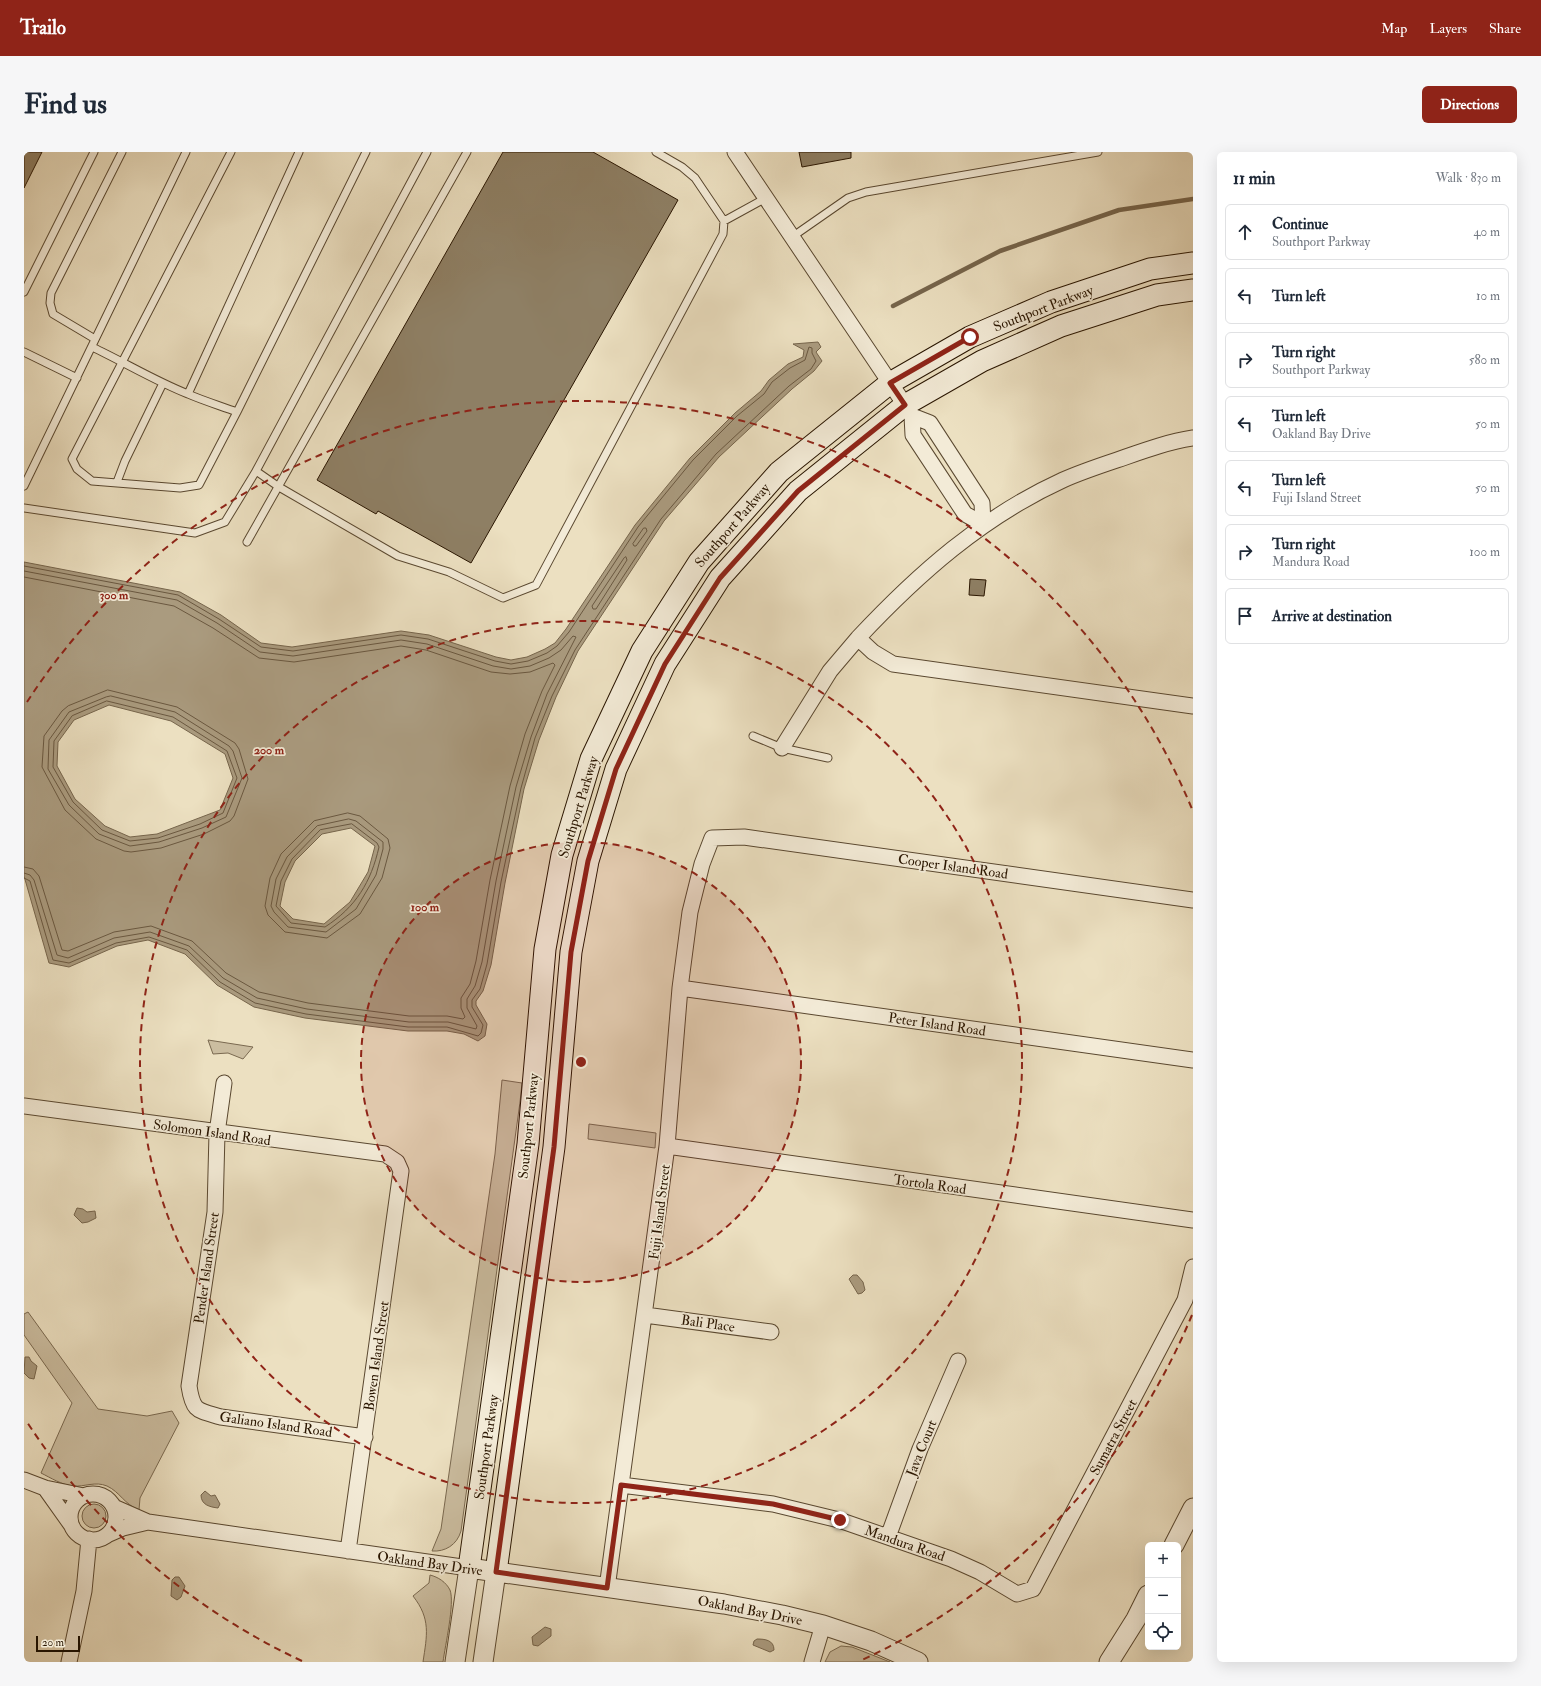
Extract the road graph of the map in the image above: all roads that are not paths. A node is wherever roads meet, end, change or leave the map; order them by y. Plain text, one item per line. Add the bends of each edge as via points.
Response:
1 (94, 152) edge
2 (122, 152) edge
3 (186, 152) edge
4 (231, 152) edge
5 (299, 152) edge
6 (366, 152) edge
7 (427, 152) edge
8 (467, 152) edge
9 (656, 152) edge
10 (735, 152) edge
11 (1098, 152) edge
12 (766, 198) junction
13 (724, 221) junction
14 (792, 237) junction
15 (1193, 263) edge
16 (1193, 290) edge
17 (24, 292) edge
18 (95, 339) junction
19 (92, 347) junction
20 (24, 352) edge
21 (123, 362) junction
22 (77, 378) junction
23 (163, 383) junction
24 (890, 383) junction
25 (188, 394) junction
26 (908, 411) junction
27 (237, 412) junction
28 (1193, 438) edge
29 (256, 471) junction
30 (117, 482) junction
31 (24, 486) edge
32 (279, 487) junction
33 (24, 508) edge
34 (983, 524) junction
35 (247, 542) dead end
36 (858, 638) junction
37 (1193, 706) edge
38 (753, 736) dead end
39 (782, 748) junction
40 (828, 758) dead end
41 (712, 838) joint
42 (1193, 900) edge
43 (680, 988) junction
44 (1193, 1060) edge
45 (224, 1084) dead end
46 (24, 1106) edge
47 (217, 1133) junction
48 (667, 1146) junction
49 (397, 1162) joint
50 (1193, 1220) edge
51 (1193, 1267) edge
52 (645, 1315) junction
53 (771, 1332) dead end
54 (958, 1361) dead end
55 (192, 1403) joint
56 (365, 1437) junction
57 (24, 1480) edge
58 (621, 1485) junction
59 (45, 1488) junction
60 (84, 1496) junction
61 (114, 1507) junction
62 (1193, 1508) edge
63 (148, 1522) junction
64 (75, 1531) junction
65 (107, 1534) junction
66 (888, 1537) junction
67 (89, 1539) junction
68 (1176, 1542) edge
69 (348, 1551) junction
70 (469, 1568) junction
71 (496, 1572) junction
72 (607, 1588) junction
73 (1017, 1594) joint
74 (1145, 1602) edge
75 (823, 1625) junction
76 (69, 1662) edge
77 (455, 1662) edge
78 (483, 1662) edge
79 (812, 1662) edge
80 (918, 1662) edge
81 (1109, 1662) edge

1 - 17 lane
2 - 18 lane via 51,293 53,314
3 - 18 lane
4 - 21 lane
5 - 25 lane
6 - 27 lane
7 - 29 lane
8 - 32 lane
9 - 13 lane via 695,178
10 - 12 street
11 - 14 lane via 866,192 848,198
12 - 13 lane
12 - 14 street
13 - 32 lane via 723,234 536,585 503,598 450,572 398,556
14 - 24 street
15 - 24 main road, Southport Parkway via 1150,270 1052,302 970,337
16 - 26 main road, Southport Parkway via 1156,295 1061,326 982,361
18 - 19 lane
19 - 21 lane
19 - 22 lane
20 - 22 lane
21 - 23 lane
21 - 30 lane via 72,459 77,469 92,481
22 - 31 lane
23 - 25 lane
23 - 30 lane
24 - 26 street
24 - 70 main road, Southport Parkway via 779,472 699,562 642,651 591,759 562,855 545,949 528,1144
25 - 27 lane
26 - 34 street via 913,435 965,514
26 - 34 street via 930,423 982,503
26 - 71 main road, Southport Parkway via 798,491 720,578 665,664 616,769 588,861 571,952 554,1147
27 - 30 lane via 199,485 180,488
28 - 34 street via 1174,441 1064,479
29 - 32 lane
29 - 33 lane via 225,522 196,533
32 - 35 lane
34 - 36 street via 905,589
36 - 37 street via 873,652 894,664
36 - 39 street via 830,671
38 - 39 lane
39 - 40 lane
41 - 42 street, Cooper Island Road via 744,837
41 - 43 street, Fuji Island Street via 702,864 690,912
43 - 44 street, Peter Island Road
43 - 48 street, Fuji Island Street
45 - 47 street, Pender Island Street
46 - 47 street, Solomon Island Road
47 - 49 street, Solomon Island Road via 385,1154
47 - 55 street, Pender Island Street via 215,1212 189,1386
48 - 50 street, Tortola Road
48 - 52 street, Fuji Island Street
49 - 56 street, Bowen Island Street via 401,1172
51 - 73 street, Sumatra Street via 1185,1300 1033,1589
52 - 53 street, Bali Place
52 - 58 street, Fuji Island Street
54 - 66 street, Java Court via 920,1449
55 - 56 street, Galiano Island Road via 199,1410 221,1417
56 - 69 street, Bowen Island Street
57 - 59 street
58 - 66 street, Mandura Road via 773,1504 840,1520
58 - 72 street, Fuji Island Street
59 - 60 street
59 - 64 street
60 - 61 street via 104,1496
60 - 64 street via 76,1501 72,1508 70,1518
61 - 63 street, Oakland Bay Drive
61 - 65 street via 115,1522
62 - 68 street
63 - 65 street, Oakland Bay Drive
63 - 69 street, Oakland Bay Drive
64 - 67 street
65 - 67 street
66 - 73 street, Mandura Road via 980,1572
67 - 76 street via 84,1591
69 - 70 street, Oakland Bay Drive
70 - 71 street, Oakland Bay Drive
70 - 77 street, Southport Parkway
71 - 72 street, Oakland Bay Drive
71 - 78 street, Southport Parkway
72 - 75 street, Oakland Bay Drive via 724,1604
74 - 81 street
75 - 79 street
75 - 80 street, Oakland Bay Drive via 871,1641

